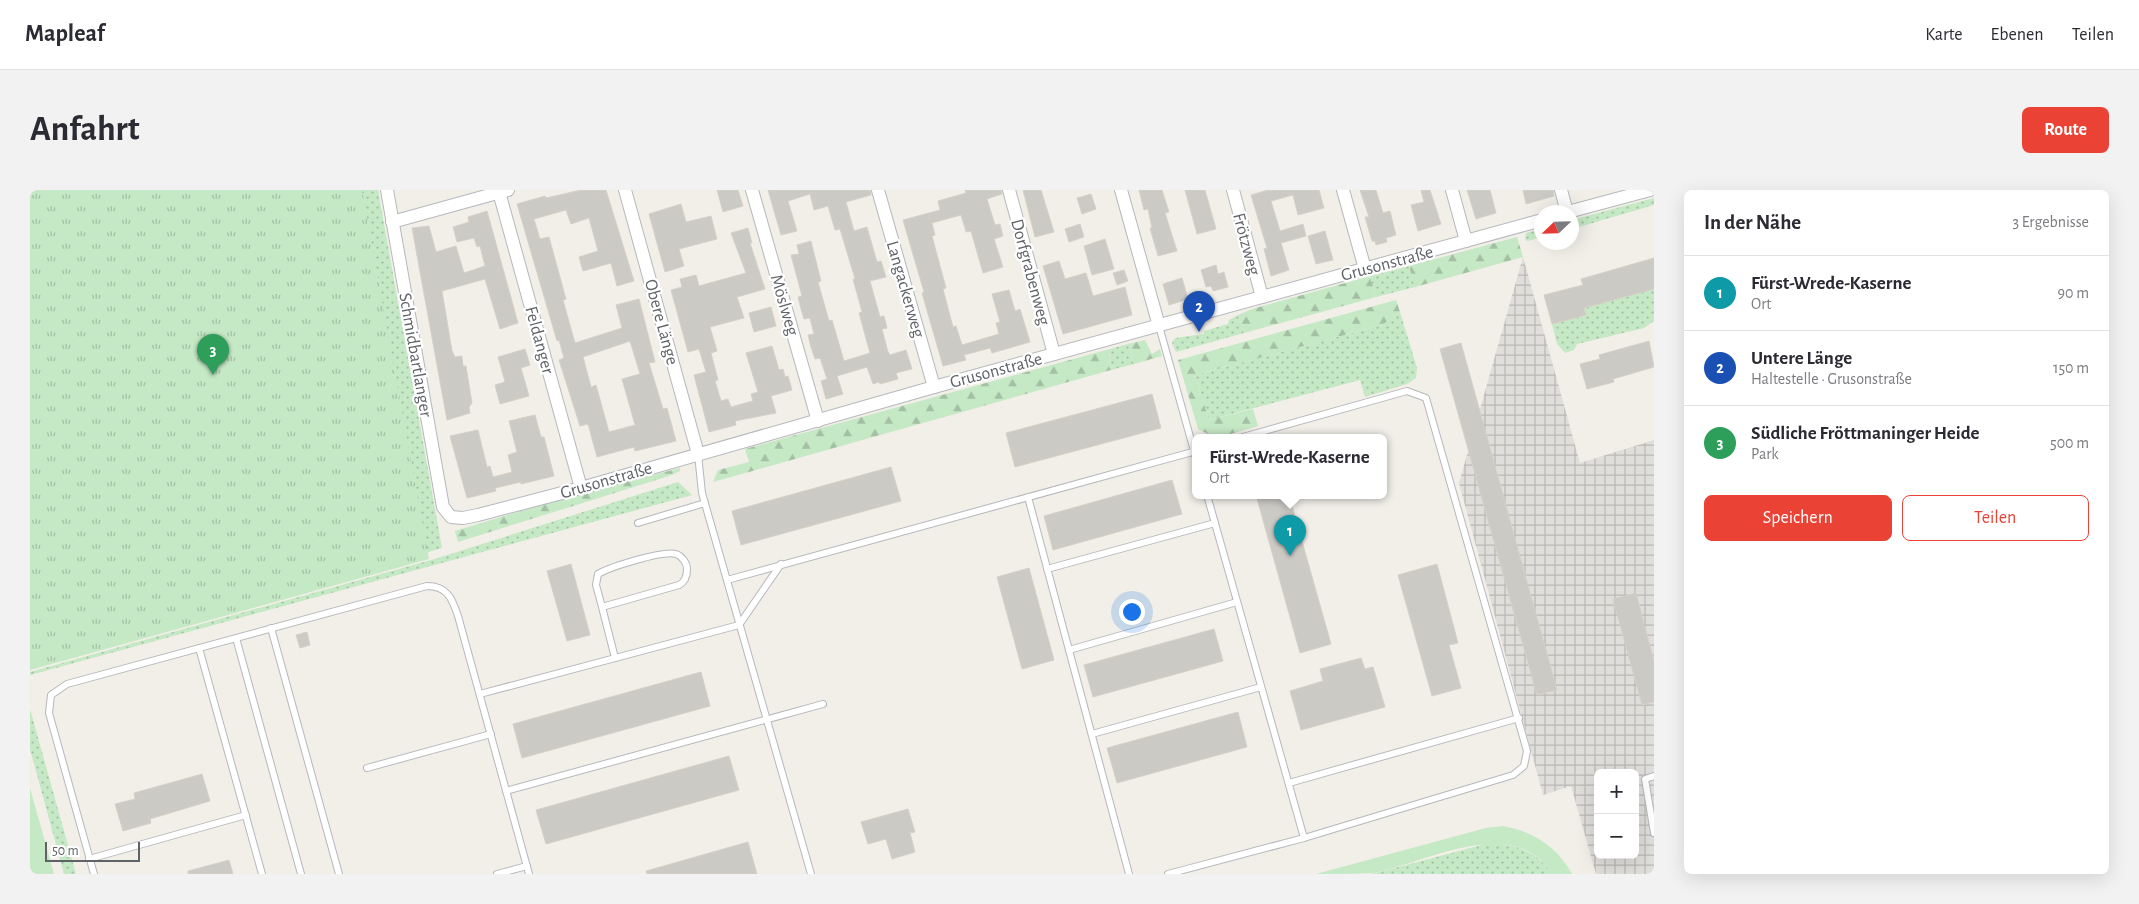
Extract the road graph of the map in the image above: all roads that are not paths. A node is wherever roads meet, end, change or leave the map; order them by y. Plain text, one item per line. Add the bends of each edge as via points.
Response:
1 (387, 190) edge
2 (625, 190) edge
3 (752, 190) edge
4 (878, 190) edge
5 (1009, 190) edge
6 (1121, 190) edge
7 (1233, 190) edge
8 (1343, 190) edge
9 (1452, 190) edge
10 (1561, 190) edge
11 (1650, 190) edge
12 (503, 191) edge
13 (1566, 205) edge
14 (1579, 209) edge
15 (392, 222) junction
16 (1534, 222) edge
17 (1466, 241) junction
18 (1365, 269) junction
19 (1262, 297) junction
20 (1159, 326) junction
21 (1054, 354) junction
22 (934, 387) junction
23 (818, 421) junction
24 (1254, 434) edge
25 (1192, 439) edge
26 (698, 454) junction
27 (1192, 454) edge
28 (581, 488) junction
29 (1028, 497) junction
30 (1208, 499) edge
31 (705, 503) junction
32 (451, 517) joint
33 (638, 522) dead end
34 (1215, 523) junction
35 (781, 564) junction
36 (1047, 569) junction
37 (726, 580) junction
38 (1237, 602) junction
39 (602, 607) junction
40 (739, 625) junction
41 (271, 628) junction
42 (236, 638) junction
43 (199, 648) junction
44 (1069, 650) junction
45 (615, 658) junction
46 (1261, 687) junction
47 (480, 694) junction
48 (823, 704) dead end
49 (1519, 718) junction
50 (766, 719) junction
51 (491, 734) junction
52 (1092, 734) junction
53 (367, 768) dead end
54 (1654, 776) edge
55 (1289, 783) junction
56 (506, 791) junction
57 (1652, 809) edge
58 (246, 815) junction
59 (1654, 834) edge
60 (1304, 838) junction
61 (89, 859) junction
62 (527, 866) junction
63 (94, 874) edge
64 (262, 874) edge
65 (301, 874) edge
66 (339, 874) edge
67 (497, 874) edge
68 (529, 874) edge
69 (811, 874) edge
70 (1129, 874) edge
71 (1168, 874) edge

1 - 15 street, Schmidbartlanger
2 - 26 street, Obere Länge
3 - 23 street, Möslweg
4 - 22 street, Langackerweg
5 - 21 street, Dorfgrabenweg
6 - 20 street
7 - 19 street, Frötzweg
8 - 18 street
9 - 17 street
10 - 13 street
11 - 14 street
12 - 15 street
12 - 28 street, Feldanger
15 - 32 street, Schmidbartlanger via 443,507
16 - 17 street, Grusonstraße
17 - 18 street, Grusonstraße
18 - 19 street, Grusonstraße
19 - 20 street, Grusonstraße
20 - 21 street, Grusonstraße
20 - 25 lane
21 - 22 street, Grusonstraße
22 - 23 street, Grusonstraße
23 - 26 street, Grusonstraße
24 - 49 lane via 1407,391 1426,398
26 - 28 street, Grusonstraße
26 - 31 lane
27 - 29 lane
28 - 32 street, Grusonstraße via 478,515
29 - 35 lane
29 - 36 lane
30 - 34 lane
31 - 33 lane
31 - 37 lane
34 - 36 lane
34 - 38 lane
35 - 37 lane
35 - 40 lane
36 - 44 lane
37 - 40 lane
38 - 44 lane
38 - 46 lane
39 - 39 lane via 679,586 687,575 685,561 676,554 660,555 598,574 596,585
39 - 45 lane
40 - 45 lane
40 - 50 lane
41 - 42 lane
41 - 47 lane via 427,586 438,586 452,599
41 - 66 lane
42 - 43 lane
42 - 65 lane
43 - 58 lane
43 - 61 lane via 67,684 51,695 49,713
44 - 52 lane
45 - 47 lane
46 - 52 lane
46 - 55 lane
47 - 51 lane
48 - 50 lane
49 - 55 lane
49 - 60 lane via 1527,751 1524,766 1513,775
50 - 56 lane
50 - 69 lane
51 - 53 lane
51 - 56 lane
52 - 70 lane
54 - 57 lane via 1646,779
55 - 60 lane
56 - 62 lane
57 - 59 lane
58 - 61 lane
58 - 64 lane
60 - 71 lane
61 - 63 lane
62 - 67 lane
62 - 68 lane

